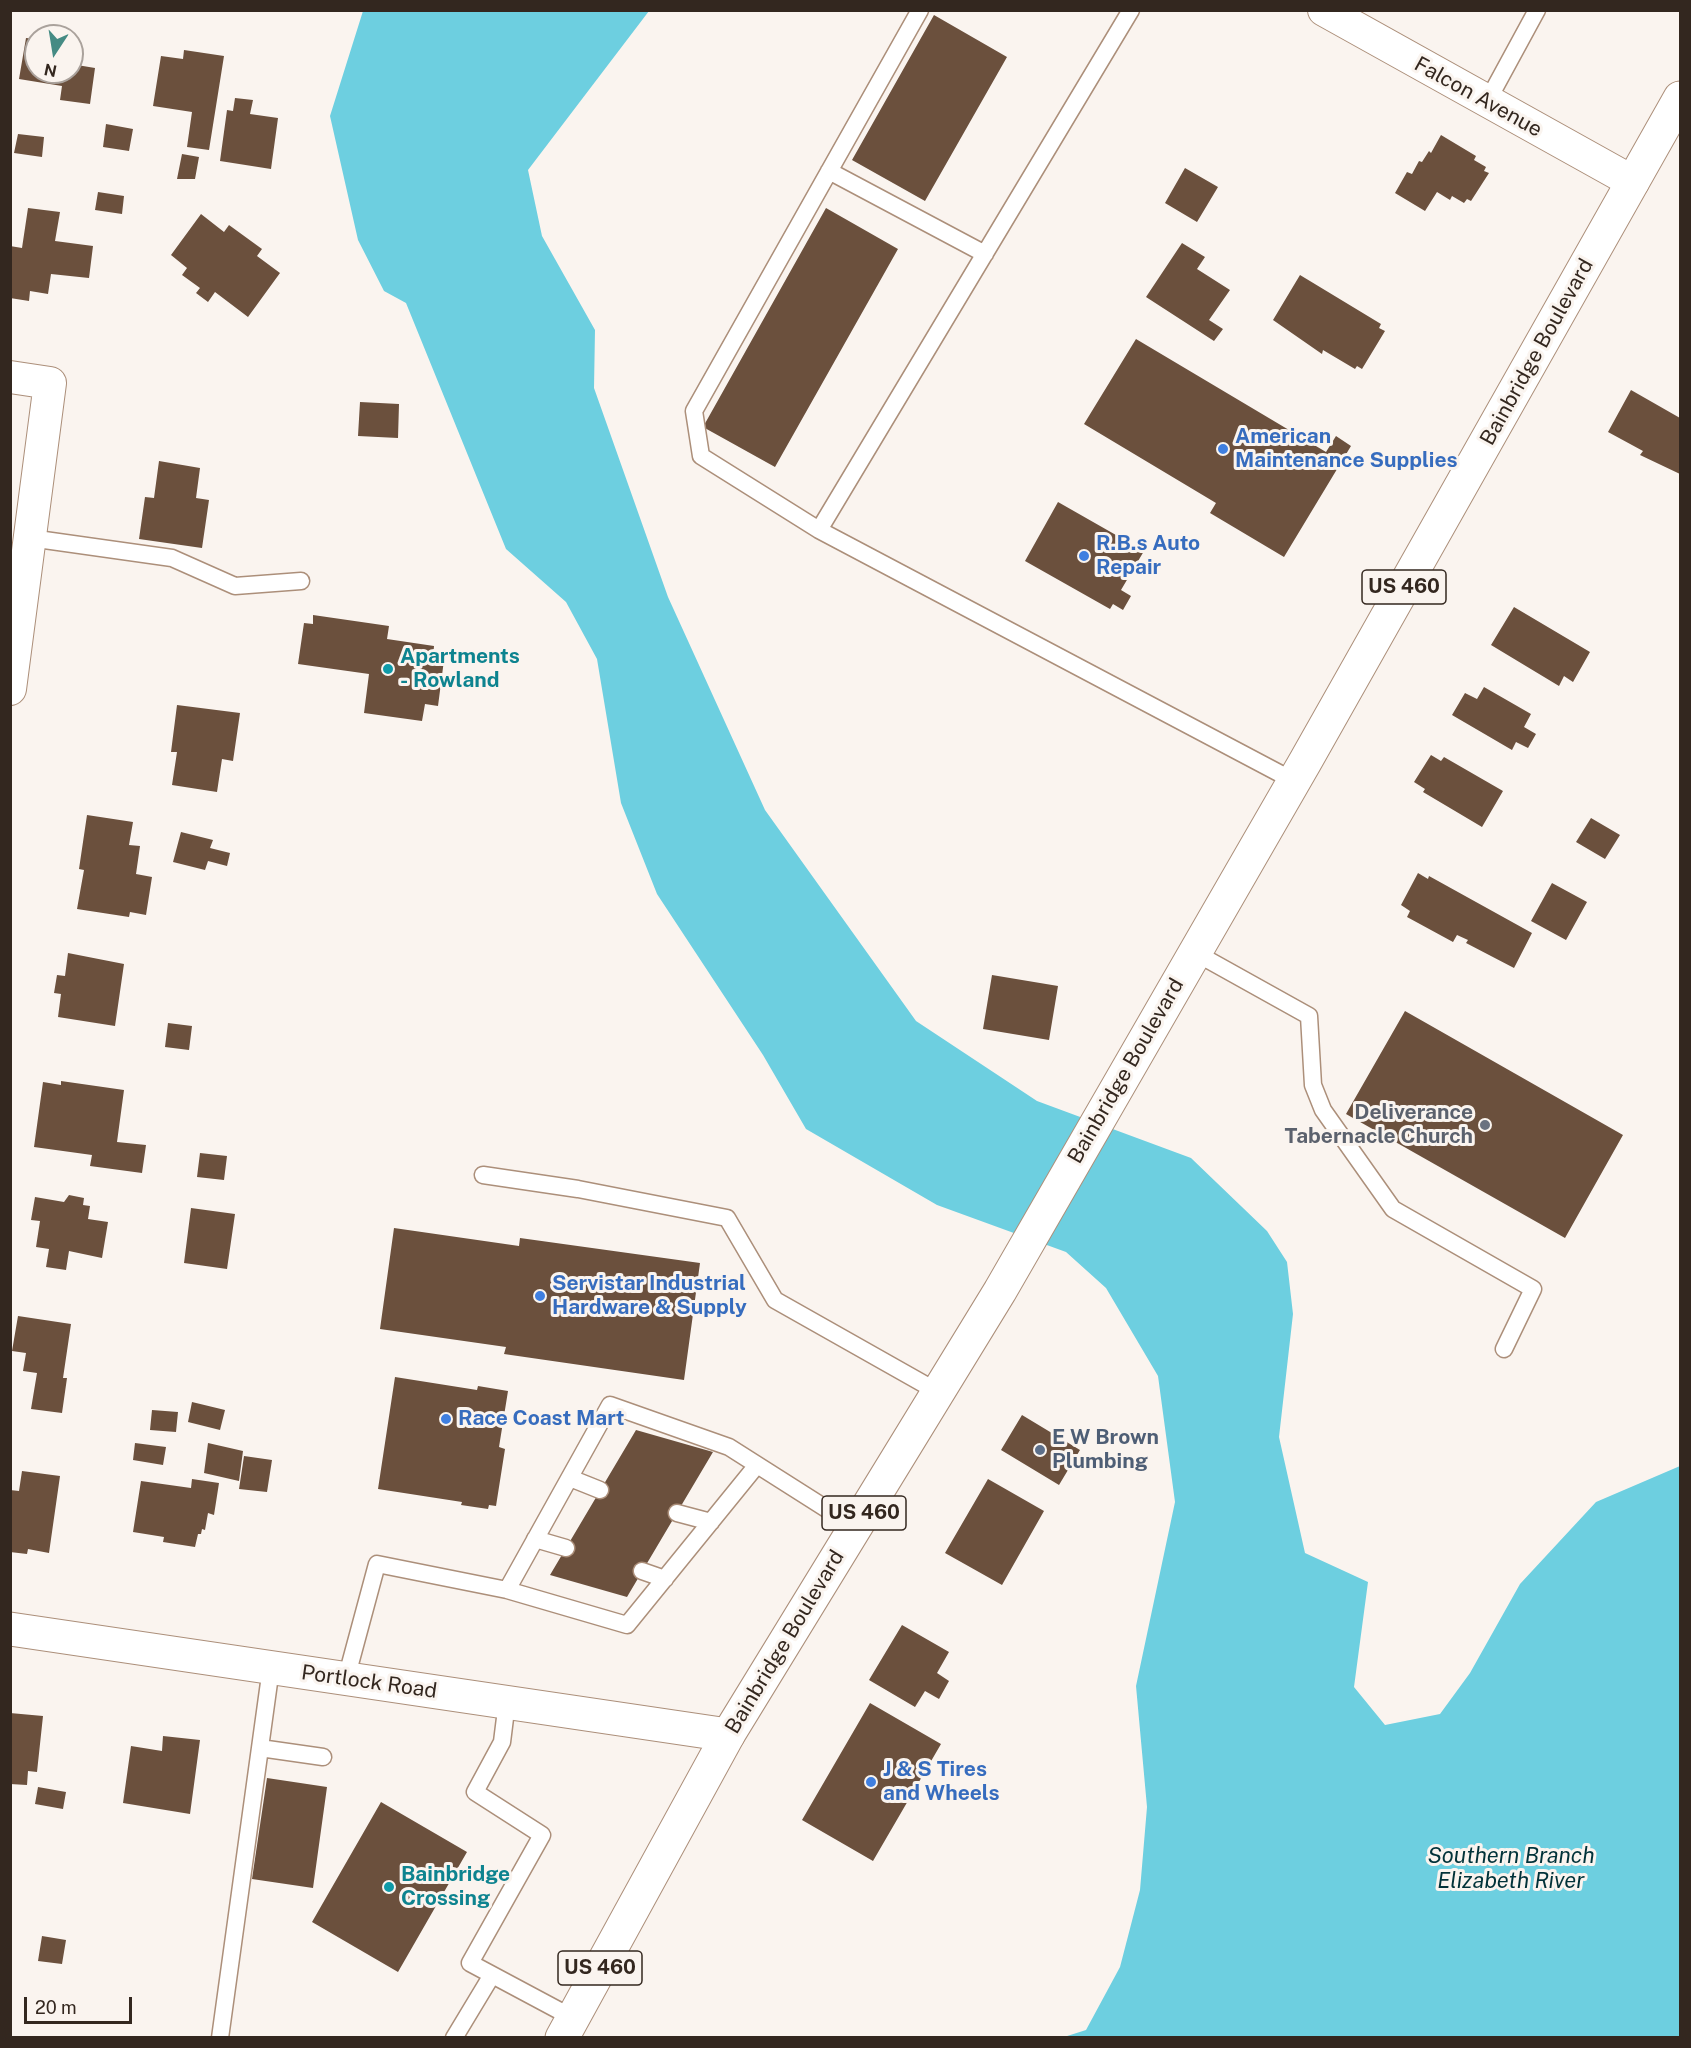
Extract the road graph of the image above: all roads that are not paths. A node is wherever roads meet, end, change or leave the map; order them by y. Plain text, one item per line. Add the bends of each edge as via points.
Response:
1 (920, 10) edge
2 (1131, 10) edge
3 (1324, 10) edge
4 (1537, 10) edge
5 (1680, 98) edge
6 (1487, 102) junction
7 (829, 171) junction
8 (1633, 182) junction
9 (985, 254) junction
10 (10, 377) edge
11 (819, 530) junction
12 (30, 538) junction
13 (301, 581) dead end
14 (10, 689) edge
15 (1294, 781) junction
16 (1194, 952) junction
17 (483, 1175) dead end
18 (1504, 1349) dead end
19 (938, 1392) junction
20 (757, 1465) junction
21 (570, 1478) junction
22 (600, 1490) dead end
23 (677, 1513) dead end
24 (711, 1522) junction
25 (855, 1527) junction
26 (535, 1539) junction
27 (566, 1548) dead end
28 (642, 1571) dead end
29 (665, 1579) junction
30 (507, 1590) junction
31 (10, 1629) edge
32 (271, 1668) junction
33 (346, 1679) junction
34 (507, 1702) junction
35 (728, 1735) junction
36 (260, 1748) junction
37 (323, 1757) dead end
38 (492, 1975) junction
39 (567, 2028) edge
40 (220, 2037) edge
41 (454, 2037) edge

1 - 7 lane
2 - 9 lane
3 - 6 street, Falcon Avenue
4 - 6 lane
5 - 8 main road, Bainbridge Boulevard / US 460
6 - 8 street, Falcon Avenue
7 - 9 lane
7 - 11 lane via 694,411 701,456
8 - 15 main road, Bainbridge Boulevard / US 460
9 - 11 lane
10 - 12 street via 50,383
11 - 15 lane
12 - 13 lane via 172,558 235,586
12 - 14 street
15 - 16 main road, Bainbridge Boulevard / US 460
16 - 18 lane via 1309,1016 1313,1085 1323,1110 1393,1209 1533,1289
16 - 19 main road, Bainbridge Boulevard / US 460
17 - 19 lane via 727,1218 775,1300
19 - 25 main road, Bainbridge Boulevard / US 460
20 - 21 lane via 729,1447 610,1405
20 - 24 lane
20 - 25 lane
21 - 22 lane
21 - 26 lane
23 - 24 lane
24 - 29 lane
25 - 35 main road, Bainbridge Boulevard / US 460
26 - 27 lane
26 - 30 lane
28 - 29 lane
29 - 30 lane via 627,1625
30 - 33 lane via 377,1564
31 - 32 main road, Portlock Road
32 - 33 main road, Portlock Road
32 - 36 lane
33 - 34 main road, Portlock Road
34 - 35 main road, Portlock Road
34 - 38 lane via 502,1742 475,1792 542,1835 470,1963
35 - 39 main road, Bainbridge Boulevard / US 460
36 - 37 lane
36 - 40 lane
38 - 39 lane
38 - 41 lane

